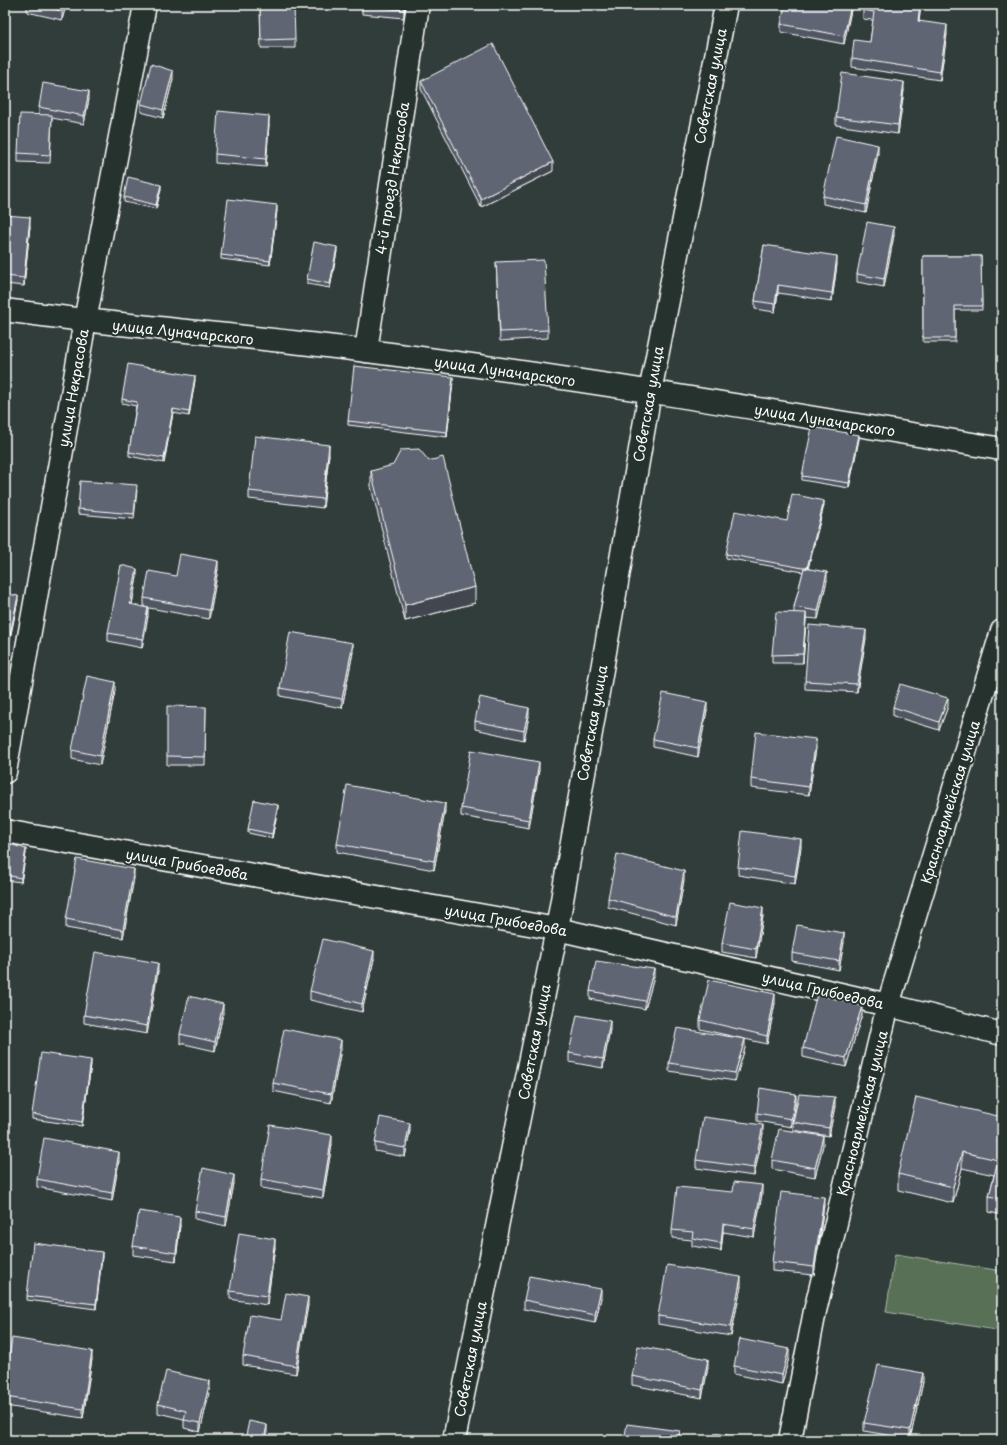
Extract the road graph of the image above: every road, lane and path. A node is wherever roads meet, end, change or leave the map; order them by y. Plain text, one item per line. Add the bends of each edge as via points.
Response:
1 (145, 5) edge
2 (418, 5) edge
3 (726, 5) edge
4 (5, 310) edge
5 (85, 321) junction
6 (366, 351) junction
7 (650, 392) junction
8 (1002, 449) edge
9 (1002, 631) edge
10 (5, 772) edge
11 (5, 832) edge
12 (557, 929) junction
13 (888, 1005) junction
14 (1002, 1034) edge
15 (454, 1440) edge
16 (790, 1440) edge

1 - 5 street, улица Некрасова
2 - 6 street, 4-й проезд Некрасова
3 - 7 street, Советская улица
4 - 5 street, улица Луначарского
5 - 6 street, улица Луначарского
5 - 10 street, улица Некрасова
6 - 7 street, улица Луначарского
7 - 8 street, улица Луначарского
7 - 12 street, Советская улица
9 - 13 street, Красноармейская улица
11 - 12 street, улица Грибоедова
12 - 13 street, улица Грибоедова
12 - 15 street, Советская улица
13 - 14 street, улица Грибоедова
13 - 16 street, Красноармейская улица via 815,1311

